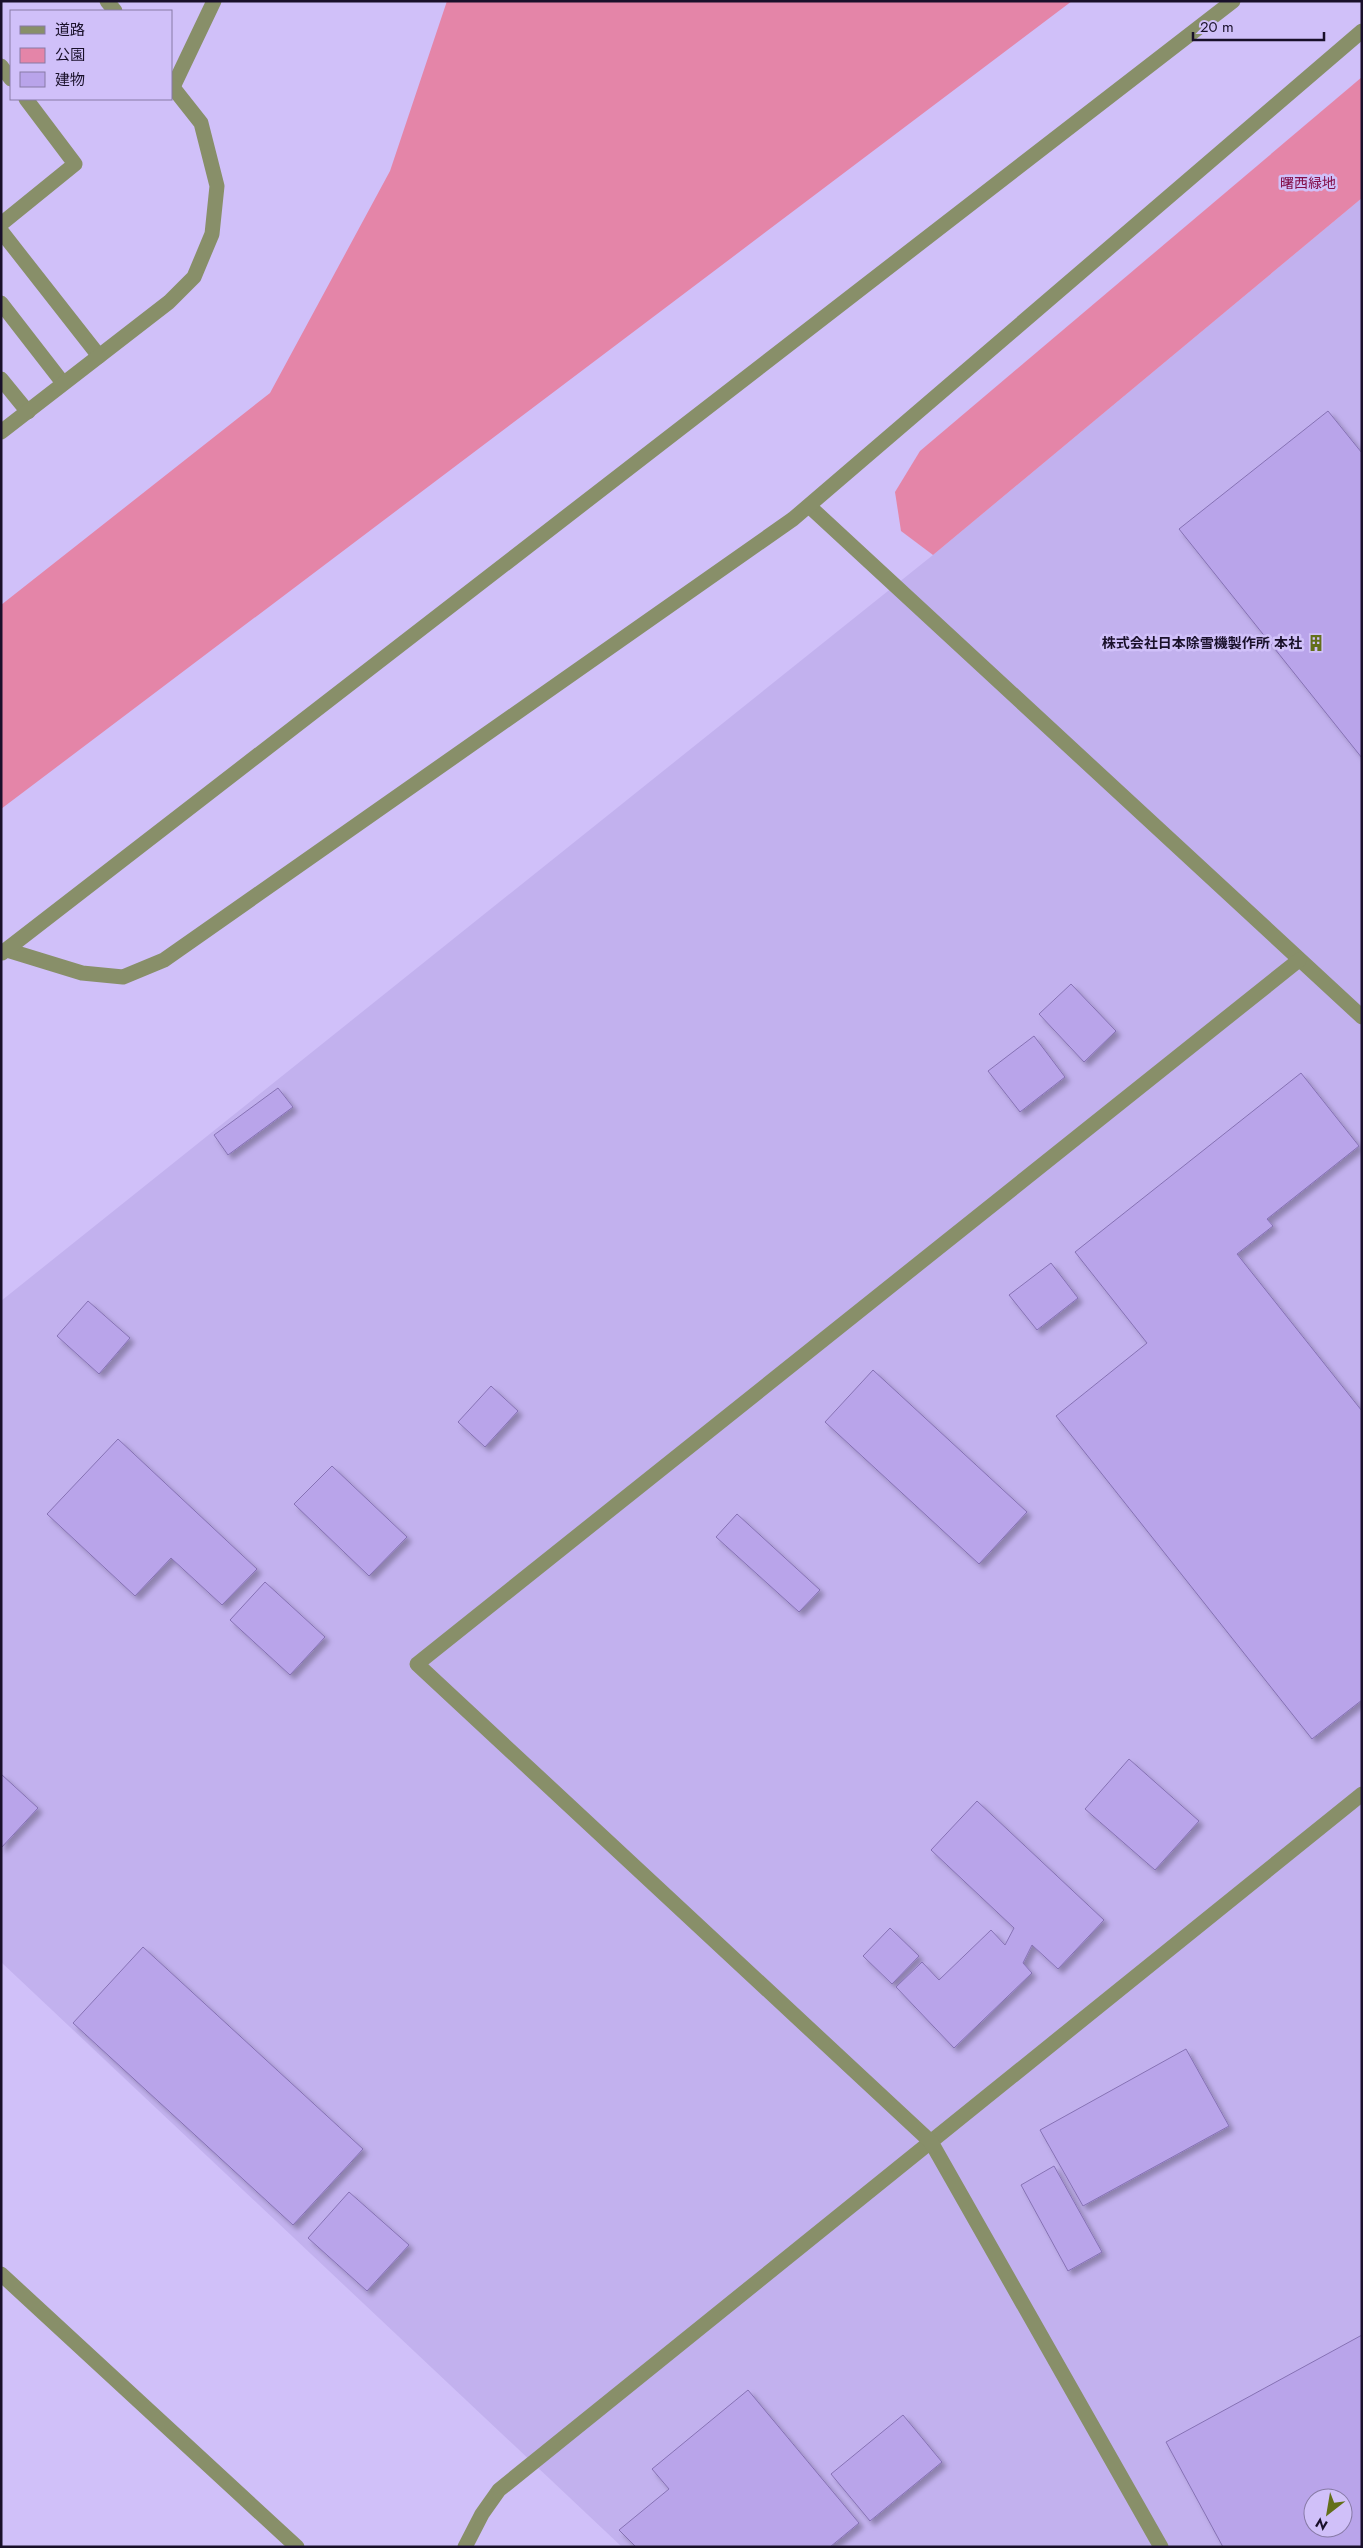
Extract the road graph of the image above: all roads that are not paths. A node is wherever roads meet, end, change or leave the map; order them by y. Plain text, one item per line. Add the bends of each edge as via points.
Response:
1 (214, 1) edge
2 (1233, 1) edge
3 (1362, 31) edge
4 (1, 66) edge
5 (10, 78) edge
6 (172, 86) edge
7 (27, 100) edge
8 (1, 224) edge
9 (1, 231) edge
10 (1, 303) edge
11 (99, 356) junction
12 (1, 379) edge
13 (63, 383) junction
14 (28, 412) junction
15 (1, 432) edge
16 (809, 506) junction
17 (4, 952) edge
18 (1299, 960) junction
19 (1362, 1017) edge
20 (1362, 1794) edge
21 (931, 2142) junction
22 (1, 2274) edge
23 (297, 2547) edge
24 (465, 2547) edge
25 (1161, 2547) edge

1 - 6 street
2 - 17 street
3 - 16 street
4 - 5 street
6 - 11 street via 201,123 217,186 212,234 194,277 169,302
7 - 8 street via 75,164
9 - 11 street
10 - 13 street
11 - 13 street
12 - 14 street
13 - 14 street
14 - 15 street
16 - 17 street via 164,960 123,976 82,973
16 - 18 street
18 - 19 street
18 - 21 street via 417,1664
20 - 21 street
21 - 24 street via 499,2490
21 - 25 street
22 - 23 street

